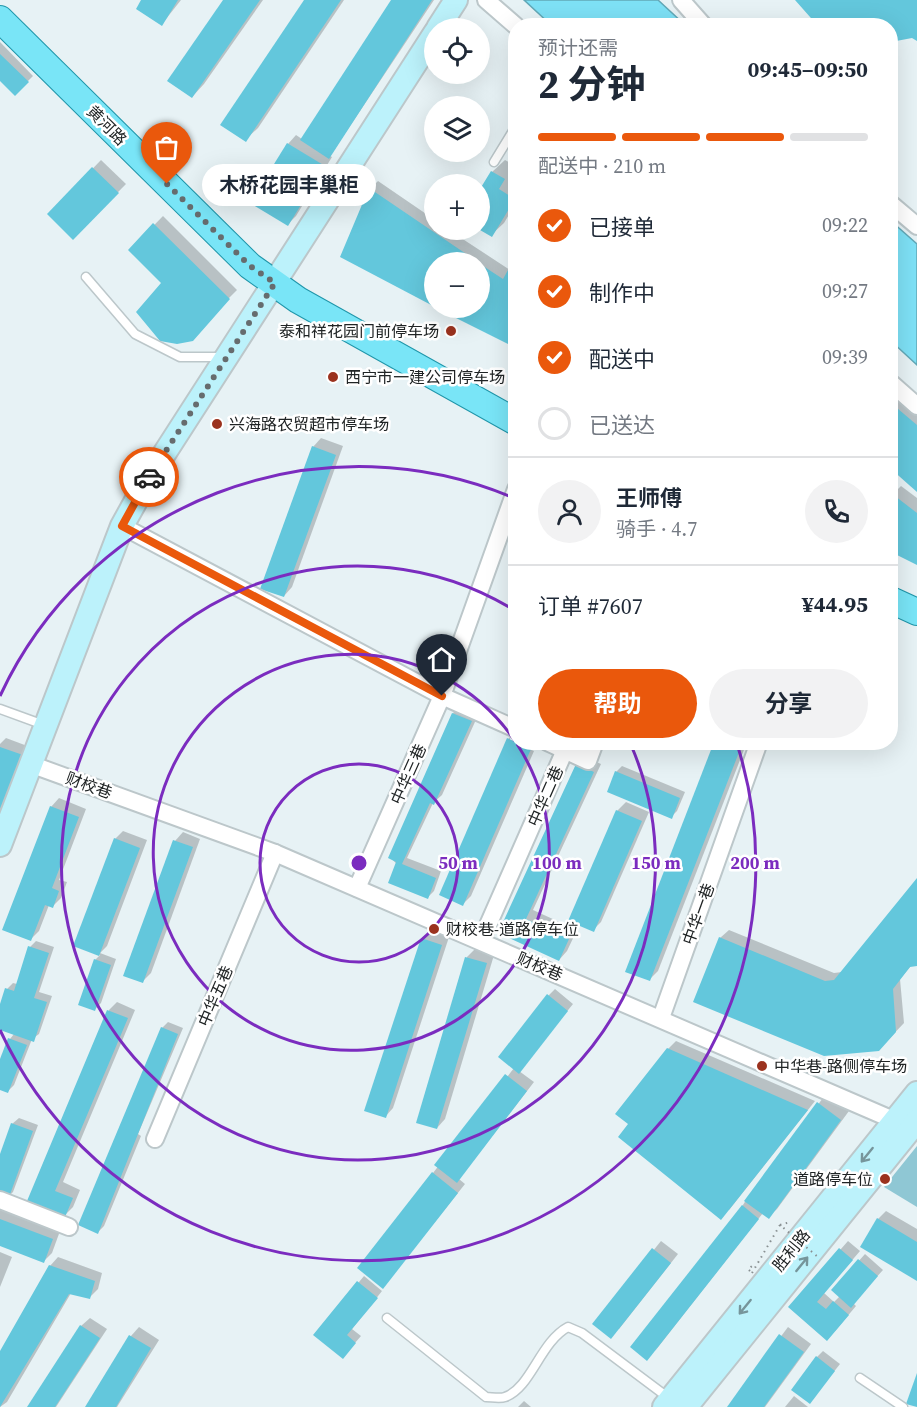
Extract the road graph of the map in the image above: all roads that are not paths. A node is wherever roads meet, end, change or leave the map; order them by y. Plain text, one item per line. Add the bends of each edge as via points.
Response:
1 (456, 0) edge
2 (486, 0) edge
3 (681, 0) edge
4 (444, 18) edge
5 (697, 18) edge
6 (0, 19) edge
7 (508, 19) edge
8 (424, 50) edge
9 (508, 139) edge
10 (494, 162) dead end
11 (898, 210) edge
12 (917, 226) edge
13 (86, 277) dead end
14 (275, 283) junction
15 (227, 357) junction
16 (898, 389) edge
17 (917, 406) edge
18 (508, 418) edge
19 (508, 511) edge
20 (122, 526) junction
21 (898, 603) edge
22 (917, 612) edge
23 (442, 696) junction
24 (0, 709) edge
25 (45, 725) junction
26 (508, 725) edge
27 (565, 750) joint
28 (592, 750) edge
29 (756, 750) edge
30 (30, 764) junction
31 (0, 845) edge
32 (275, 853) junction
33 (357, 888) junction
34 (481, 941) junction
35 (661, 1018) junction
36 (917, 1093) edge
37 (908, 1124) edge
38 (155, 1139) dead end
39 (0, 1200) edge
40 (69, 1227) dead end
41 (387, 1318) dead end
42 (860, 1378) dead end
43 (673, 1404) edge
44 (903, 1407) edge

1 - 4 street
2 - 7 street
3 - 5 street
6 - 14 main road, 黄河路 via 250,266
8 - 14 street
9 - 10 lane
11 - 12 street
13 - 15 lane via 135,334 180,357
14 - 15 street
14 - 18 main road, 黄河路 via 298,300
15 - 20 street
16 - 17 street
19 - 23 street, 中华三巷
20 - 23 street
20 - 25 street
21 - 22 main road
23 - 26 street
23 - 33 street, 中华三巷
24 - 25 lane
25 - 30 street
27 - 28 street, 中华二巷 via 588,761
27 - 34 street, 中华二巷
29 - 35 street, 中华一巷
30 - 31 street
30 - 32 street, 财校巷
32 - 33 street, 财校巷
32 - 38 street, 中华五巷
33 - 34 street, 财校巷
34 - 35 street, 财校巷
35 - 37 street, 财校巷
36 - 37 street, 胜利路
37 - 43 street, 胜利路
39 - 40 street
41 - 43 lane via 486,1397 505,1397 521,1385 555,1334 568,1328 582,1333
42 - 44 lane

